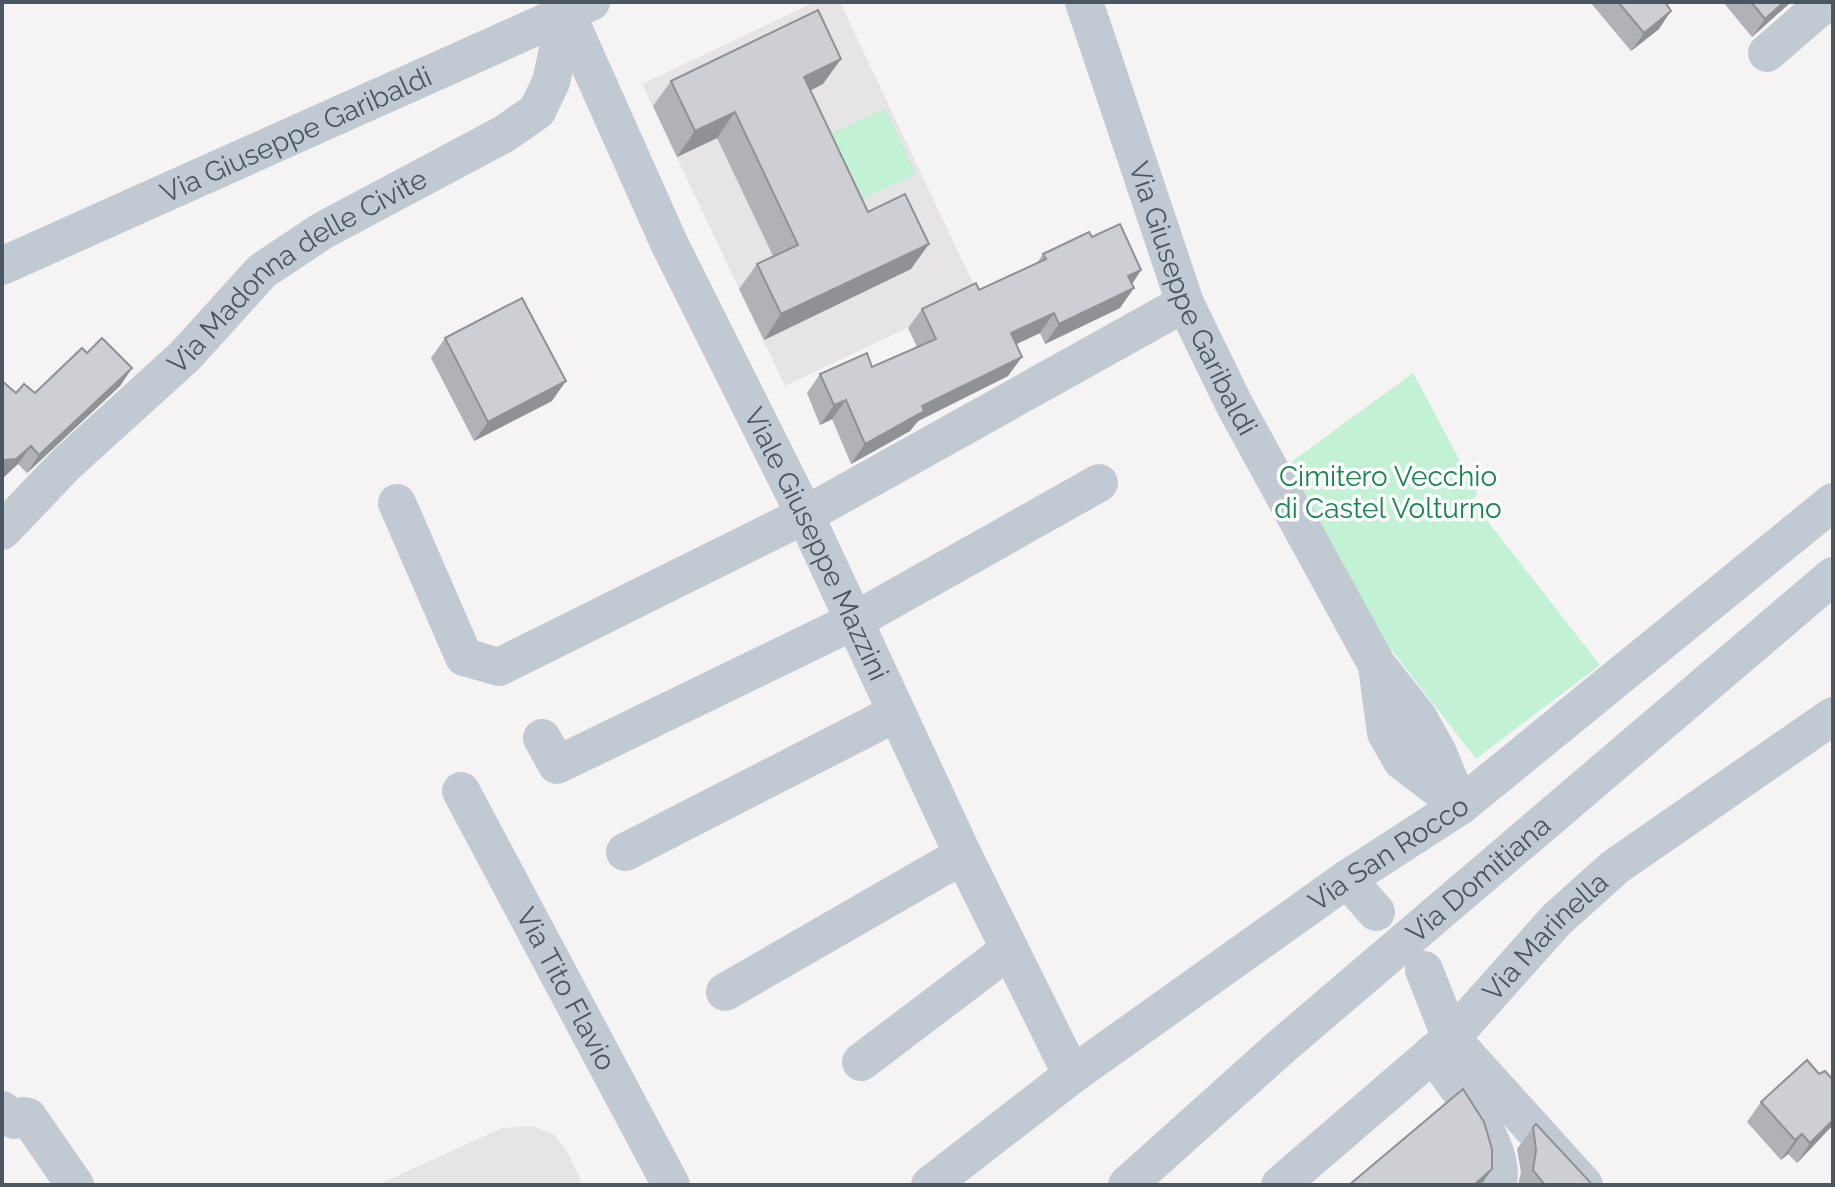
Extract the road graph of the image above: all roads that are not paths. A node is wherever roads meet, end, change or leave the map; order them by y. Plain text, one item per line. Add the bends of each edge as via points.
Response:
1 (1084, 2) edge
2 (1826, 2) edge
3 (579, 7) edge
4 (1767, 53) dead end
5 (2, 266) edge
6 (1185, 303) junction
7 (1099, 483) dead end
8 (1833, 502) edge
9 (397, 503) dead end
10 (805, 515) junction
11 (2, 531) edge
12 (1833, 576) edge
13 (854, 621) junction
14 (1377, 665) junction
15 (896, 713) junction
16 (1830, 724) edge
17 (542, 738) dead end
18 (1402, 761) junction
19 (461, 791) dead end
20 (1460, 806) junction
21 (1405, 842) junction
22 (625, 852) dead end
23 (963, 855) junction
24 (1347, 879) junction
25 (1376, 912) dead end
26 (1009, 950) junction
27 (1424, 970) dead end
28 (725, 992) dead end
29 (1442, 1045) junction
30 (861, 1062) dead end
31 (1072, 1075) junction
32 (2, 1110) edge
33 (75, 1185) edge
34 (671, 1185) edge
35 (930, 1185) edge
36 (1127, 1185) edge
37 (1280, 1185) edge
38 (1497, 1185) edge
39 (1584, 1185) edge

1 - 6 street, Via Giuseppe Garibaldi
2 - 4 street
3 - 5 street, Via Giuseppe Garibaldi
3 - 10 street, Viale Giuseppe Mazzini via 669,243
3 - 11 street, Via Madonna delle Civite via 537,111 504,134 322,231 262,271 185,356 66,464
6 - 10 street
6 - 14 street, Via Giuseppe Garibaldi via 1234,404
7 - 13 street
8 - 20 street, Via San Rocco
9 - 10 street via 464,657 499,667
10 - 13 street, Viale Giuseppe Mazzini
12 - 36 street, Via Domitiana
13 - 15 street, Viale Giuseppe Mazzini
13 - 17 street via 557,765
14 - 18 street, Via Giuseppe Garibaldi via 1386,733
14 - 20 street, Via Giuseppe Garibaldi via 1418,717
15 - 22 street
15 - 23 street, Viale Giuseppe Mazzini
16 - 29 street, Via Marinella via 1615,867 1556,920
18 - 20 street, Via Giuseppe Garibaldi
18 - 21 street, Via Giuseppe Garibaldi via 1410,792
19 - 34 street, Via Tito Flavio
20 - 21 street, Via San Rocco
21 - 24 street, Via San Rocco
23 - 26 street, Viale Giuseppe Mazzini
23 - 28 street
24 - 25 street
24 - 31 street, Via San Rocco
26 - 30 street
26 - 31 street, Viale Giuseppe Mazzini
27 - 29 street
29 - 37 street, Via Marinella
29 - 38 street via 1490,1138 1501,1174
29 - 39 street
31 - 35 street, Via San Rocco
32 - 33 street via 14,1120 28,1117

